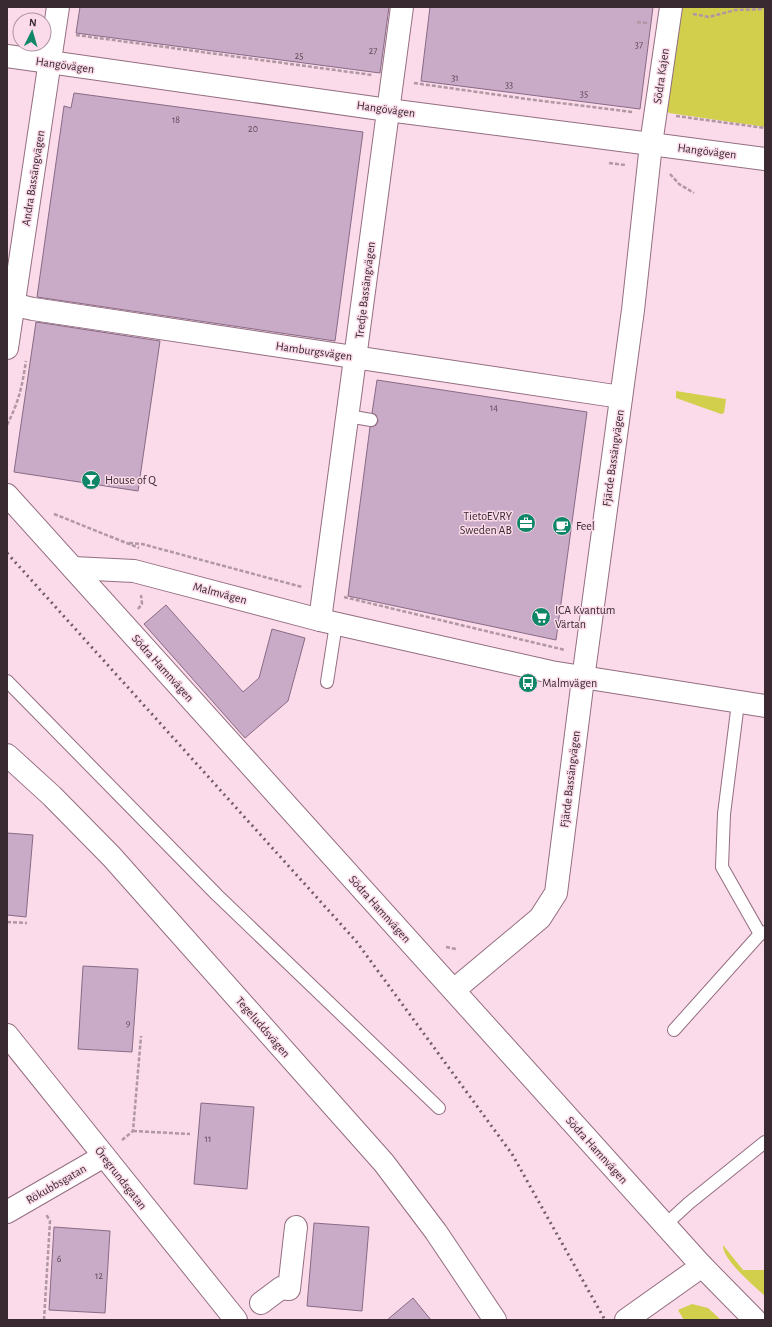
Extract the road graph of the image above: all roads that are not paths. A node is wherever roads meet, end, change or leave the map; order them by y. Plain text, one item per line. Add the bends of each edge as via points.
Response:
1 (58, 7) edge
2 (402, 7) edge
3 (671, 9) edge
4 (7, 56) edge
5 (51, 63) junction
6 (388, 110) junction
7 (651, 144) junction
8 (765, 159) edge
9 (11, 304) edge
10 (7, 348) edge
11 (356, 357) junction
12 (621, 397) junction
13 (348, 416) junction
14 (371, 420) dead end
15 (7, 495) edge
16 (73, 568) junction
17 (328, 622) junction
18 (583, 679) junction
19 (7, 681) edge
20 (326, 682) dead end
21 (738, 703) junction
22 (765, 706) edge
23 (7, 755) edge
24 (762, 933) edge
25 (454, 990) junction
26 (674, 1030) dead end
27 (7, 1035) edge
28 (439, 1108) dead end
29 (764, 1145) edge
30 (104, 1156) junction
31 (7, 1212) edge
32 (666, 1225) junction
33 (296, 1227) dead end
34 (702, 1266) junction
35 (261, 1303) dead end
36 (236, 1320) edge
37 (495, 1320) edge
38 (626, 1320) edge
39 (755, 1320) edge

1 - 5 street, Andra Bassängvägen
2 - 6 street, Tredje Bassängvägen
3 - 7 street, Södra Kajen via 647,112
4 - 5 street, Hangövägen
5 - 6 street, Hangövägen
5 - 9 street, Andra Bassängvägen
6 - 7 street, Hangövägen
6 - 11 street, Tredje Bassängvägen
7 - 8 street, Hangövägen
7 - 12 street, Fjärde Bassängvägen
9 - 10 street, Andra Bassängvägen
9 - 11 street, Hamburgsvägen
11 - 12 street, Hamburgsvägen
11 - 13 street, Tredje Bassängvägen
12 - 18 street, Fjärde Bassängvägen
13 - 14 lane
13 - 17 street, Tredje Bassängvägen via 324,592
15 - 16 street, Södra Hamnvägen
16 - 17 street, Malmvägen via 134,571
16 - 25 street, Södra Hamnvägen
17 - 18 street, Malmvägen
17 - 20 lane
18 - 21 street, Malmvägen
18 - 25 street, Fjärde Bassängvägen via 556,893 540,918
19 - 28 lane via 217,895
21 - 22 street, Malmvägen
21 - 24 lane via 724,814 722,867
23 - 37 street, Tegeluddsvägen via 112,857 384,1163 436,1232
24 - 26 lane
25 - 32 street, Södra Hamnvägen
27 - 30 street, Öregrundsgatan
29 - 32 lane via 689,1203
30 - 31 street, Rökubbsgatan
30 - 36 street, Öregrundsgatan
32 - 34 street, Södra Hamnvägen
33 - 35 street via 289,1289 281,1288
34 - 38 street
34 - 39 street, Södra Hamnvägen

